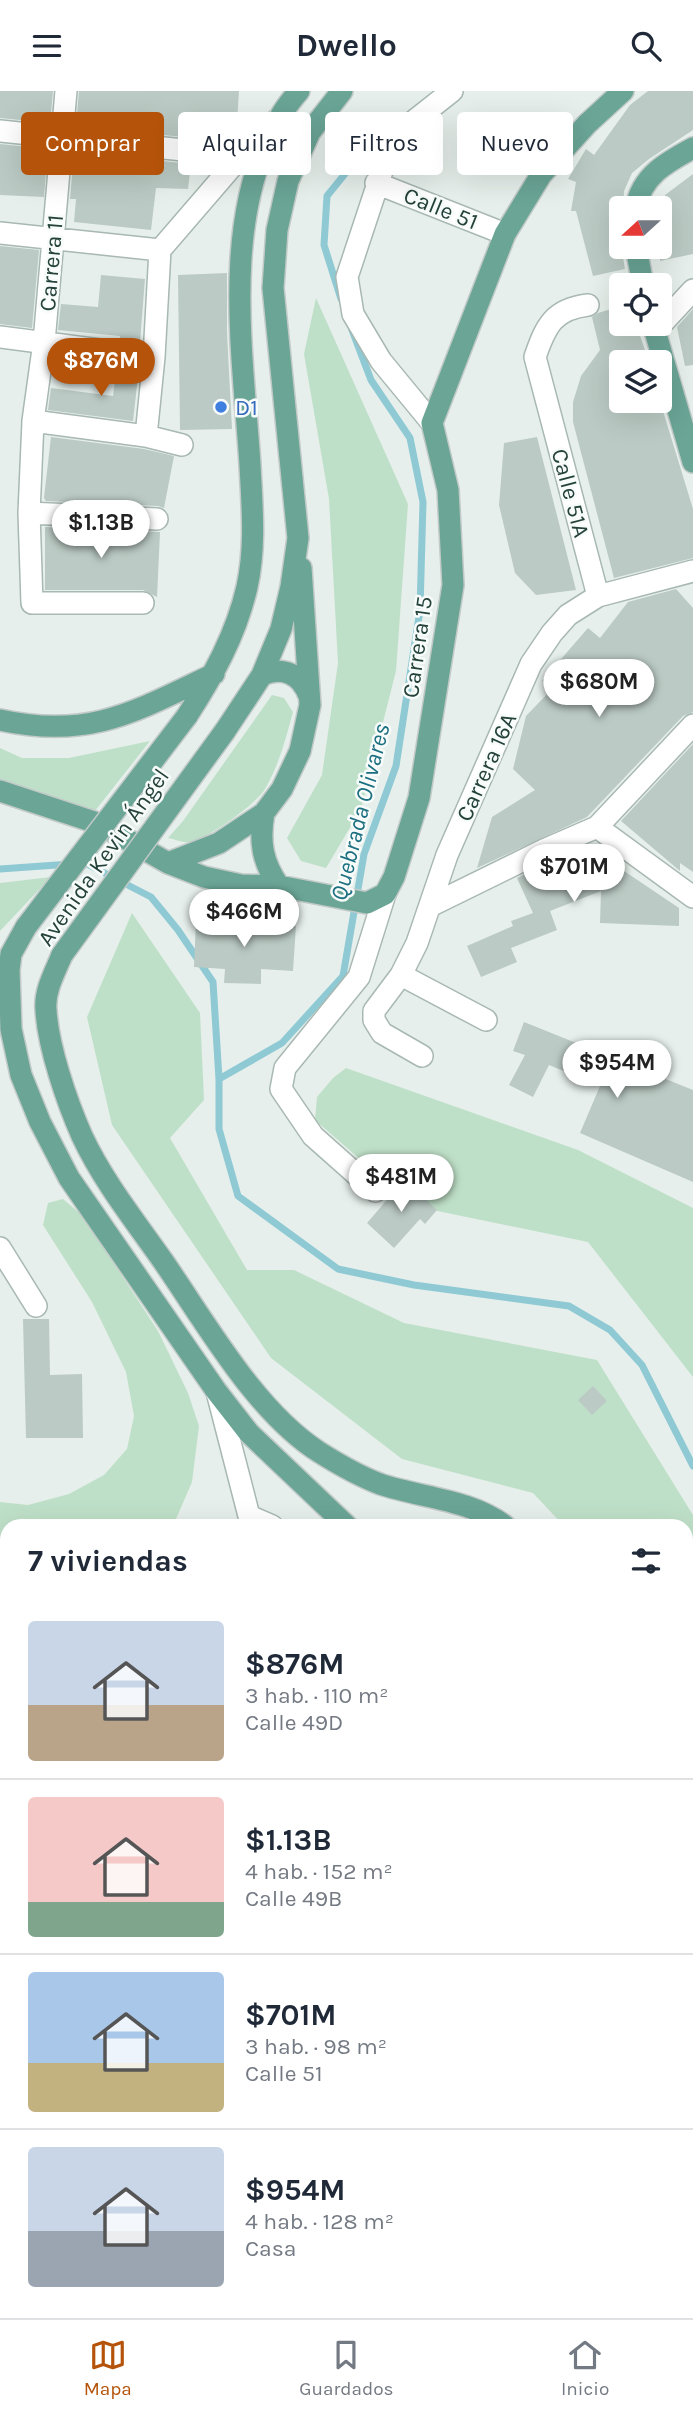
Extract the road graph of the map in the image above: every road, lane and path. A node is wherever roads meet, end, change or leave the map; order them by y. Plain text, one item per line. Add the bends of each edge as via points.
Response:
1 (66, 91) edge
2 (299, 91) edge
3 (342, 91) edge
4 (452, 91) edge
5 (623, 91) edge
6 (64, 112) edge
7 (283, 112) edge
8 (0, 131) edge
9 (21, 133) edge
10 (693, 148) edge
11 (59, 175) edge
12 (225, 175) edge
13 (255, 175) edge
14 (376, 183) junction
15 (639, 196) edge
16 (0, 233) edge
17 (505, 234) junction
18 (54, 238) junction
19 (160, 250) junction
20 (693, 290) edge
21 (588, 305) dead end
22 (672, 310) edge
23 (657, 336) edge
24 (0, 337) edge
25 (44, 342) junction
26 (153, 357) junction
27 (33, 421) junction
28 (432, 423) junction
29 (146, 436) junction
30 (182, 445) dead end
31 (693, 462) edge
32 (29, 513) junction
33 (157, 519) dead end
34 (298, 538) junction
35 (693, 571) edge
36 (598, 596) junction
37 (143, 603) dead end
38 (214, 674) junction
39 (262, 675) junction
40 (310, 705) junction
41 (0, 720) edge
42 (693, 725) edge
43 (0, 791) edge
44 (264, 813) junction
45 (597, 827) junction
46 (168, 863) junction
47 (279, 886) junction
48 (693, 897) edge
49 (376, 899) junction
50 (430, 906) junction
51 (4, 964) edge
52 (401, 975) junction
53 (486, 1020) dead end
54 (422, 1056) dead end
55 (375, 1191) dead end
56 (0, 1248) edge
57 (36, 1306) dead end
58 (217, 1392) junction
59 (244, 1519) edge
60 (340, 1519) edge
61 (491, 1519) edge

1 - 6 street, Carrera 11
2 - 7 main road, Avenida Kevin Ángel
3 - 34 main road, Avenida Kevin Ángel via 310,132 288,181 276,230 273,288
4 - 14 street, Carrera 15 via 391,144
5 - 17 main road via 541,175
8 - 9 street
10 - 15 main road via 649,177
11 - 18 street, Carrera 11
12 - 19 street
13 - 38 main road, Avenida Kevin Ángel via 243,227 239,290 254,534 247,587
14 - 17 street, Calle 51
14 - 28 street, Carrera 15 via 346,277 353,314 381,361
16 - 18 street
17 - 28 main road
18 - 19 street
18 - 25 street, Carrera 11
19 - 26 street
20 - 22 street
21 - 36 street, Calle 51A via 569,307 556,317 535,357
23 - 31 main road
24 - 25 street
25 - 26 street
25 - 27 street, Carrera 11
26 - 29 street
27 - 29 street
27 - 32 street, Carrera 11
28 - 49 main road, Carrera 15 via 447,489 453,585 418,798 394,877
29 - 30 street
32 - 33 street
32 - 37 street, Carrera 11 via 32,603
34 - 39 main road, Avenida Kevin Ángel via 281,629
34 - 40 main road
35 - 36 street, Carrera 16A
36 - 50 street, Carrera 16A via 568,615 531,664 447,855
38 - 41 main road via 128,715 83,726 41,728
38 - 51 main road, Avenida Kevin Ángel, bridge via 26,927
39 - 40 main road via 282,671 295,676 306,689
39 - 61 main road, Avenida Kevin Ángel, bridge via 62,955 48,988 49,1035 83,1137 107,1180 248,1384 282,1422 348,1469
40 - 44 main road via 300,751 282,789
42 - 45 street
43 - 46 main road via 100,824
44 - 46 main road via 219,843
44 - 47 main road via 262,851
45 - 48 street
45 - 50 street
46 - 47 main road via 240,885
47 - 49 main road
49 - 55 street via 359,977 285,1068 281,1089 313,1136
50 - 52 street, Carrera 16A
51 - 58 main road, Avenida Kevin Ángel via 21,1075 40,1122 69,1178
52 - 53 street
52 - 54 street, Carrera 16A via 374,1011 374,1020 382,1033
56 - 57 street
58 - 59 street
58 - 60 main road, Avenida Kevin Ángel via 249,1433

